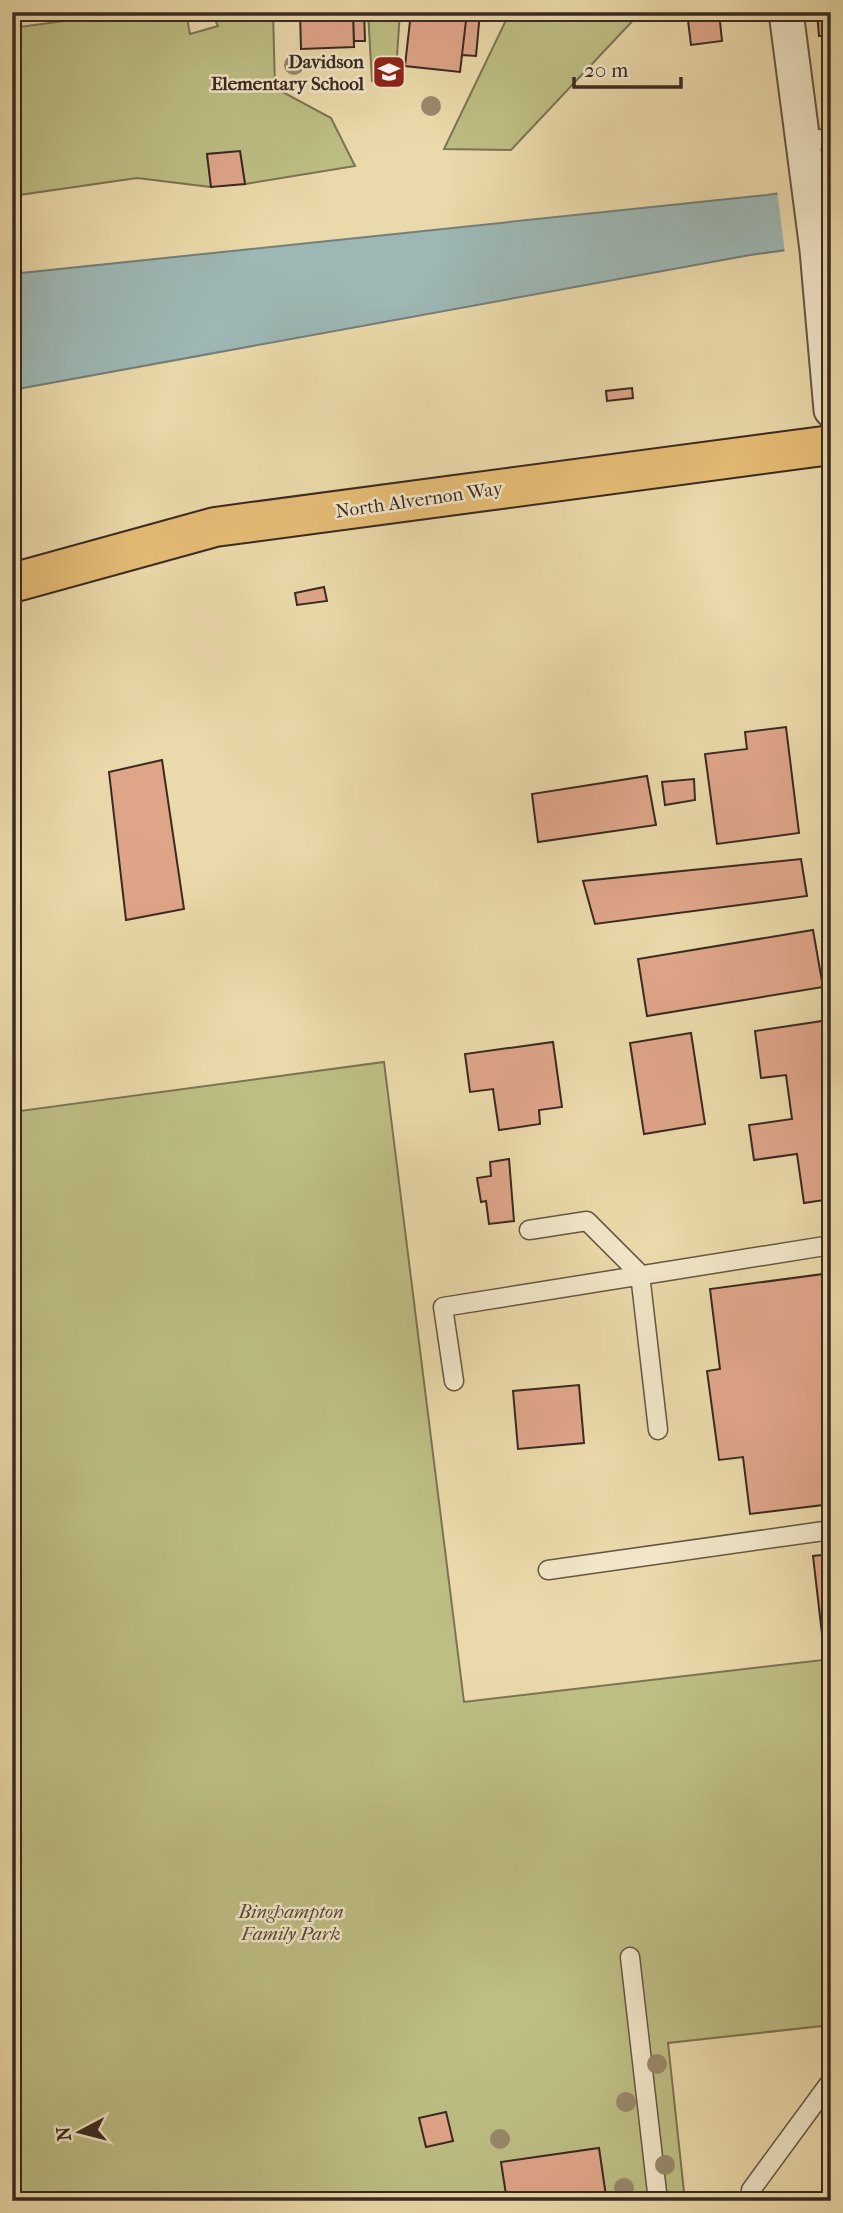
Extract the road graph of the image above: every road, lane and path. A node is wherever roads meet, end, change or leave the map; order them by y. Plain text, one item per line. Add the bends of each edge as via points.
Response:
1 (786, 12) edge
2 (817, 139) edge
3 (831, 410) edge
4 (831, 445) edge
5 (12, 583) edge
6 (529, 1230) dead end
7 (831, 1245) edge
8 (640, 1274) junction
9 (454, 1381) dead end
10 (658, 1430) dead end
11 (831, 1530) edge
12 (548, 1570) dead end
13 (630, 1957) dead end
14 (831, 2081) edge
15 (751, 2190) dead end
16 (658, 2201) edge

1 - 2 street
2 - 3 street via 808,184
4 - 5 main road, North Alvernon Way via 215,527
6 - 8 lane via 587,1221
7 - 8 lane
8 - 9 lane via 443,1307
8 - 10 lane
11 - 12 lane
13 - 16 lane
14 - 15 lane

